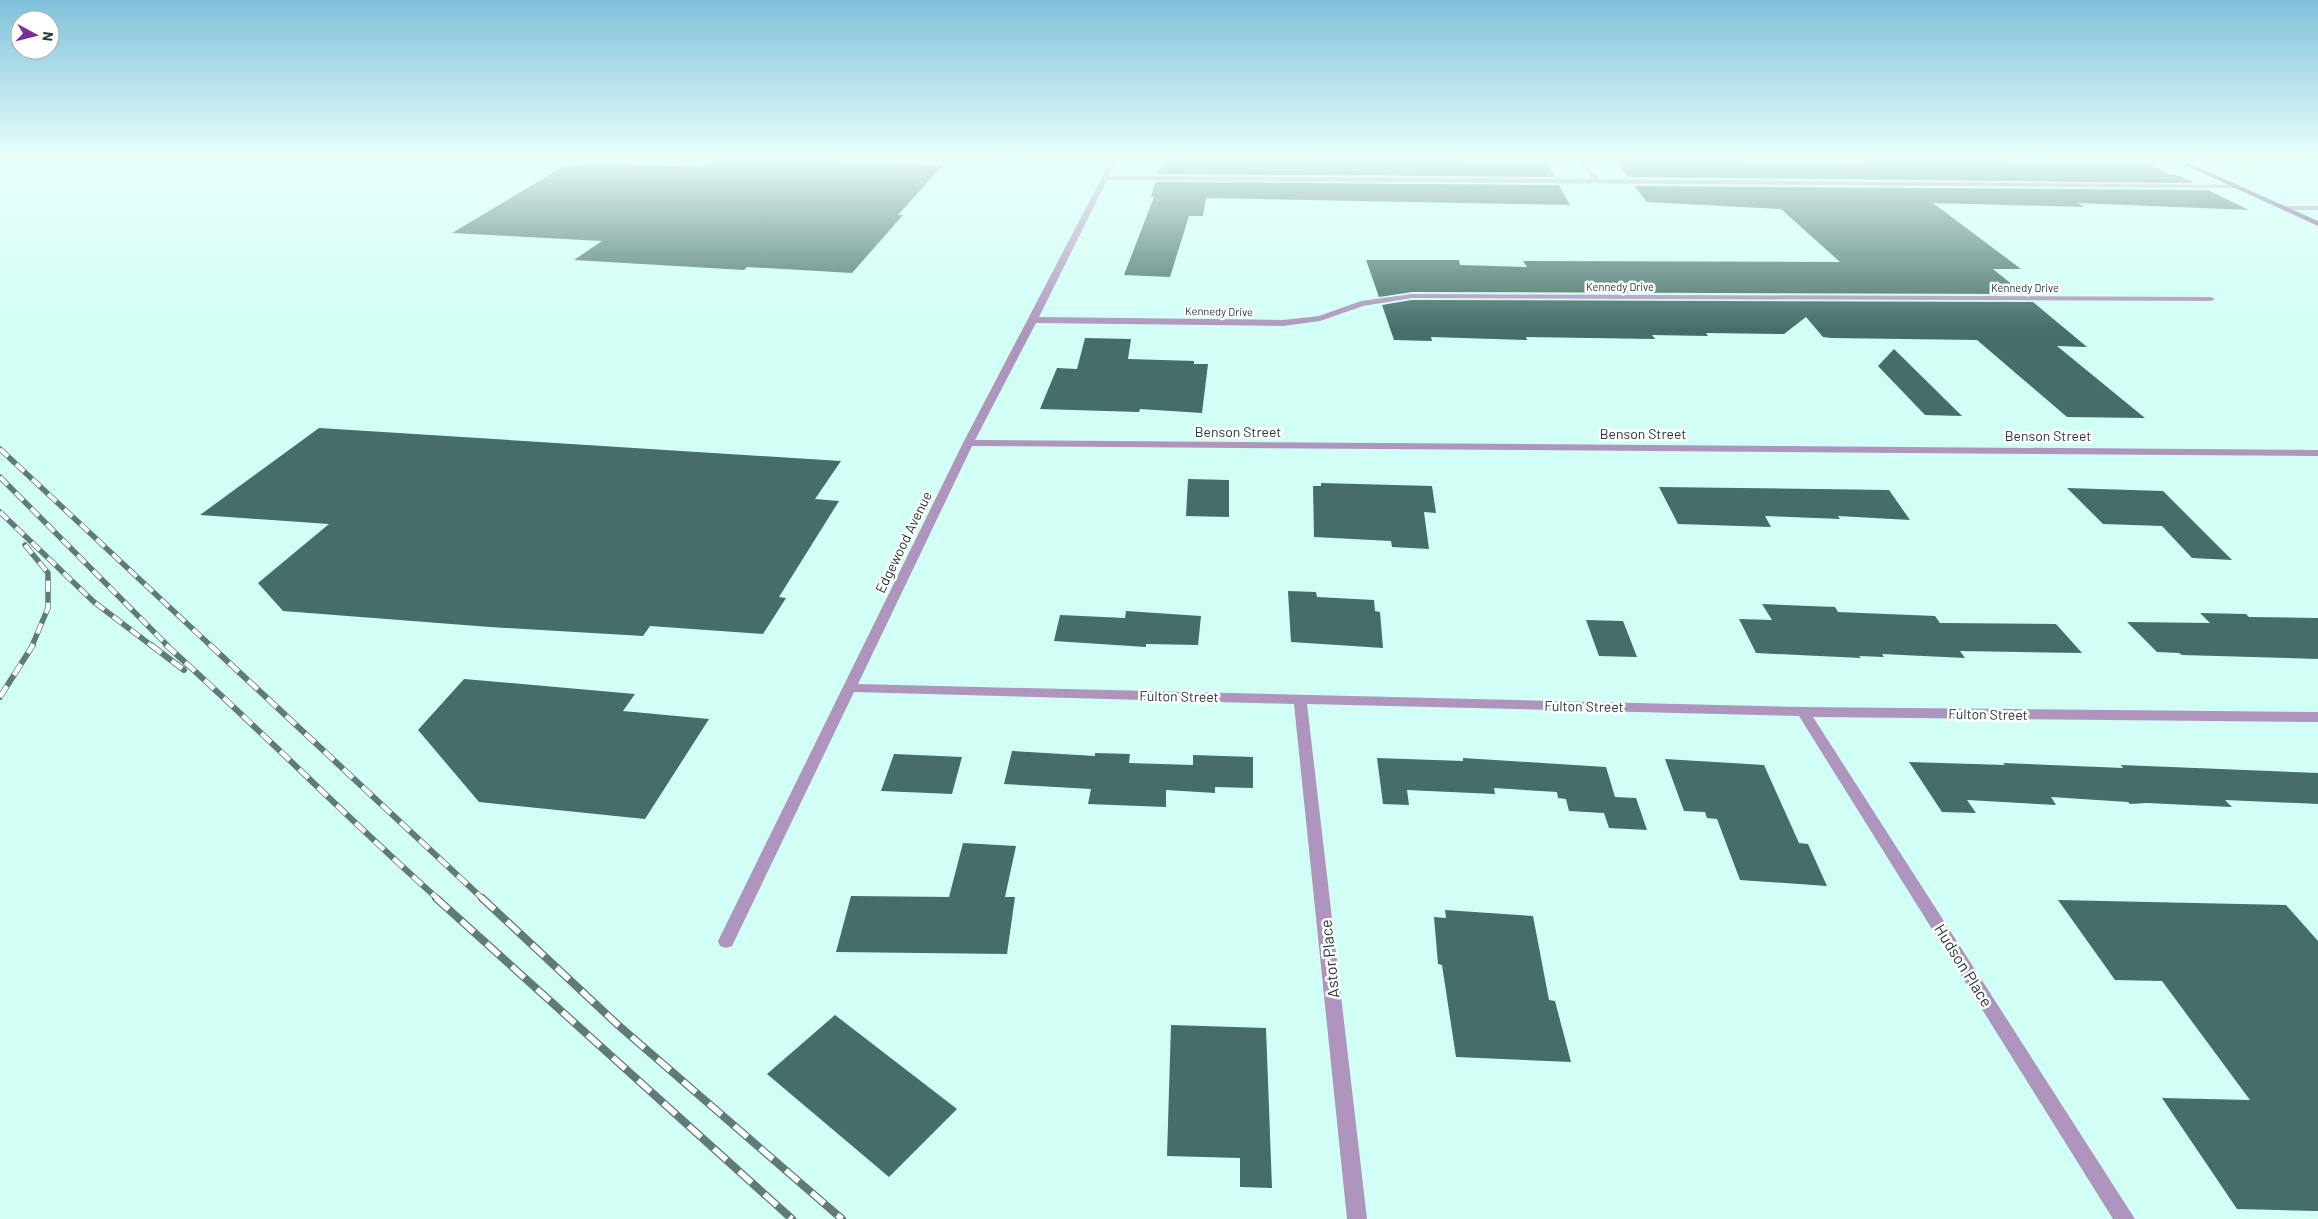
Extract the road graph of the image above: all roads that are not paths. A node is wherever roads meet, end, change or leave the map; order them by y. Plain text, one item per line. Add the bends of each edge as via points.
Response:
1 (1085, 217) edge
2 (2302, 217) edge
3 (2318, 224) edge
4 (2211, 299) dead end
5 (1033, 320) junction
6 (968, 443) junction
7 (2318, 453) edge
8 (849, 688) junction
9 (1300, 699) junction
10 (1803, 712) junction
11 (2318, 717) edge
12 (726, 941) dead end
13 (1357, 1219) edge
14 (2125, 1219) edge

1 - 5 street, Edgewood Avenue
2 - 3 main road
4 - 5 street, Kennedy Drive via 1412,296 1361,304 1320,318 1283,323
5 - 6 street, Edgewood Avenue
6 - 7 street, Benson Street
6 - 8 street, Edgewood Avenue
8 - 9 street, Fulton Street
8 - 12 street, Edgewood Avenue
9 - 10 street, Fulton Street
9 - 13 street, Astor Place
10 - 11 street, Fulton Street
10 - 14 street, Hudson Place

